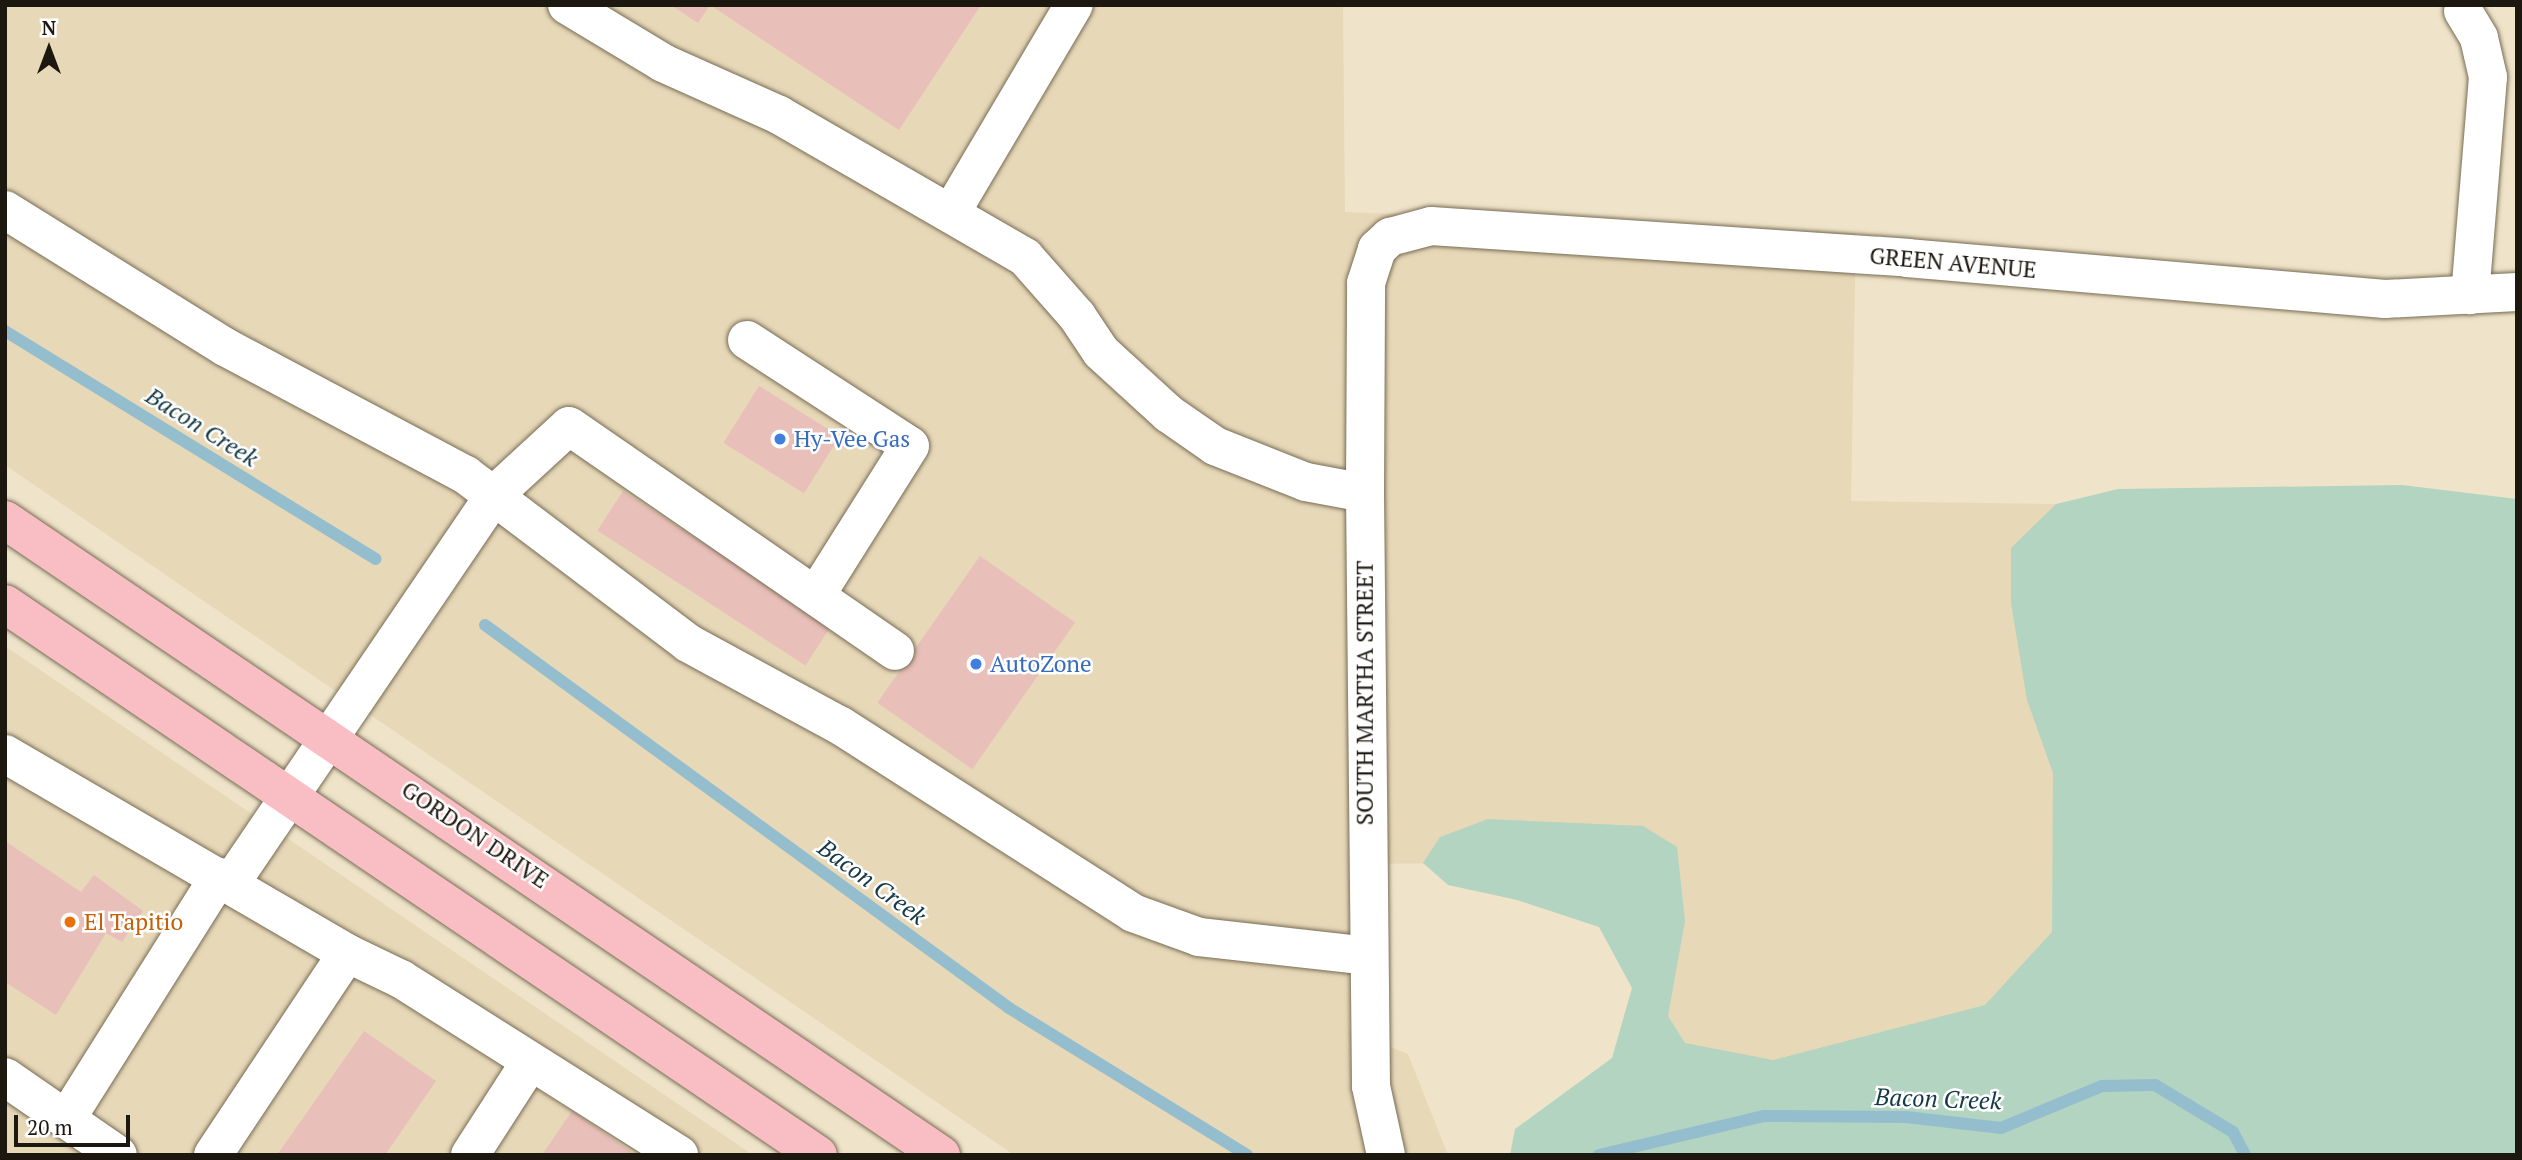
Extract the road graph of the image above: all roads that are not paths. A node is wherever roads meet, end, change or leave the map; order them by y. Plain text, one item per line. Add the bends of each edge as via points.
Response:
1 (567, 5) edge
2 (1074, 5) edge
3 (2463, 11) dead end
4 (5, 210) edge
5 (952, 211) junction
6 (1390, 237) joint
7 (2517, 292) edge
8 (2470, 295) junction
9 (747, 340) dead end
10 (1365, 493) junction
11 (495, 494) junction
12 (5, 520) edge
13 (816, 595) junction
14 (5, 604) edge
15 (895, 651) dead end
16 (330, 737) junction
17 (5, 754) edge
18 (290, 796) junction
19 (225, 881) junction
20 (347, 953) junction
21 (1368, 956) junction
22 (530, 1062) junction
23 (5, 1077) edge
24 (67, 1118) junction
25 (118, 1155) edge
26 (213, 1155) edge
27 (470, 1155) edge
28 (679, 1155) edge
29 (818, 1155) edge
30 (941, 1155) edge
31 (1385, 1155) edge

1 - 5 street via 663,63 779,115
2 - 5 street
3 - 8 street via 2479,38 2488,77
4 - 11 street via 225,347
5 - 10 street via 1025,257 1101,352 1169,414 1203,438 1262,467
6 - 8 street, GREEN AVENUE via 1431,226 1906,258 2299,294 2385,299
6 - 10 street, SOUTH MARTHA STREET via 1377,249 1366,283
7 - 8 street, GREEN AVENUE
9 - 13 street via 910,446
10 - 21 street, SOUTH MARTHA STREET
11 - 13 street via 569,426
11 - 16 street
11 - 21 street via 688,643 841,726 1133,913 1199,937
12 - 16 main road, GORDON DRIVE
13 - 15 street
14 - 18 main road
16 - 18 street
16 - 30 main road, GORDON DRIVE
17 - 19 street
18 - 19 street
18 - 29 main road
19 - 20 street
19 - 24 street
20 - 22 street via 401,979
20 - 26 street
21 - 31 street, SOUTH MARTHA STREET via 1371,1086
22 - 27 street
22 - 28 street
23 - 24 street
24 - 25 street

